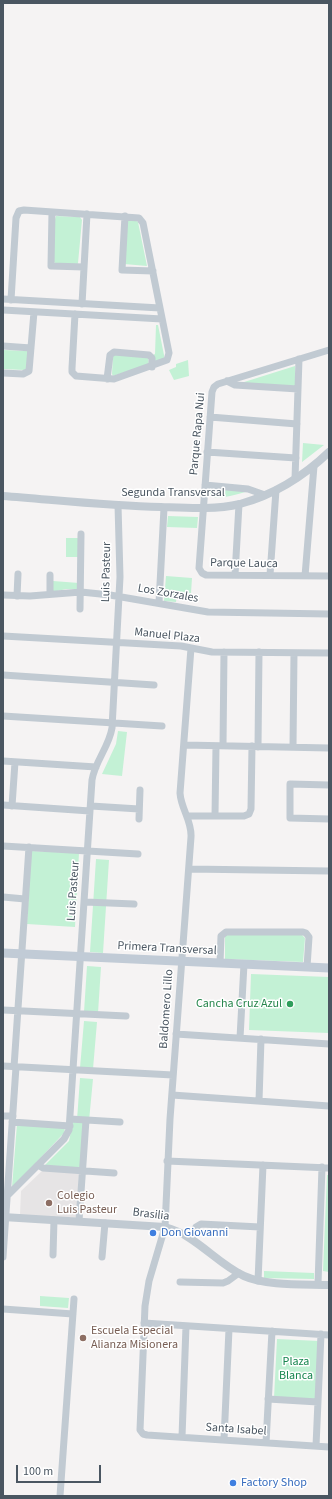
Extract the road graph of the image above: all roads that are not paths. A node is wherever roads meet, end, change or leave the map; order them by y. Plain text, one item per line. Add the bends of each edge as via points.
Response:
1 (52, 212) junction
2 (87, 214) junction
3 (124, 216) junction
4 (84, 267) junction
5 (153, 271) junction
6 (3, 299) edge
7 (11, 300) junction
8 (29, 301) junction
9 (82, 304) junction
10 (100, 305) junction
11 (160, 308) junction
12 (3, 310) edge
13 (31, 312) junction
14 (75, 314) junction
15 (100, 316) junction
16 (162, 319) junction
17 (3, 346) edge
18 (31, 348) junction
19 (329, 350) edge
20 (300, 359) junction
21 (152, 367) junction
22 (3, 373) edge
23 (107, 379) junction
24 (227, 381) junction
25 (298, 389) junction
26 (210, 417) junction
27 (297, 424) junction
28 (207, 452) junction
29 (329, 452) edge
30 (296, 458) junction
31 (314, 466) junction
32 (295, 479) junction
33 (205, 485) junction
34 (276, 490) junction
35 (265, 495) junction
36 (3, 496) edge
37 (239, 504) junction
38 (118, 505) junction
39 (164, 508) junction
40 (203, 508) junction
41 (81, 534) dead end
42 (18, 574) dead end
43 (50, 575) dead end
44 (235, 575) junction
45 (270, 575) junction
46 (305, 576) junction
47 (329, 576) edge
48 (81, 592) junction
49 (50, 594) junction
50 (3, 595) edge
51 (17, 596) junction
52 (119, 597) junction
53 (159, 603) junction
54 (80, 610) dead end
55 (329, 614) edge
56 (3, 636) edge
57 (116, 643) junction
58 (191, 648) junction
59 (224, 652) junction
60 (259, 652) junction
61 (294, 653) junction
62 (329, 653) edge
63 (3, 675) edge
64 (114, 682) junction
65 (154, 685) dead end
66 (3, 716) edge
67 (112, 723) junction
68 (162, 726) dead end
69 (184, 745) junction
70 (219, 746) junction
71 (255, 746) junction
72 (293, 747) junction
73 (329, 748) edge
74 (3, 761) edge
75 (15, 762) junction
76 (96, 767) junction
77 (329, 785) edge
78 (140, 790) dead end
79 (3, 805) edge
80 (12, 806) junction
81 (91, 808) junction
82 (139, 809) junction
83 (187, 816) junction
84 (215, 816) junction
85 (139, 819) dead end
86 (329, 819) edge
87 (3, 846) edge
88 (29, 847) junction
89 (88, 851) junction
90 (138, 854) dead end
91 (189, 869) junction
92 (329, 871) edge
93 (3, 897) edge
94 (25, 899) junction
95 (85, 902) junction
96 (134, 904) dead end
97 (3, 953) edge
98 (22, 954) junction
99 (81, 957) junction
100 (182, 961) junction
101 (220, 963) junction
102 (244, 964) junction
103 (307, 967) junction
104 (329, 968) edge
105 (3, 1010) edge
106 (18, 1011) junction
107 (78, 1014) junction
108 (126, 1016) dead end
109 (176, 1034) junction
110 (240, 1038) junction
111 (261, 1039) junction
112 (329, 1044) edge
113 (3, 1066) edge
114 (15, 1067) junction
115 (74, 1070) junction
116 (173, 1075) junction
117 (172, 1095) junction
118 (260, 1101) junction
119 (329, 1106) edge
120 (3, 1116) edge
121 (12, 1119) junction
122 (86, 1120) junction
123 (70, 1122) junction
124 (120, 1122) dead end
125 (167, 1161) junction
126 (38, 1165) junction
127 (263, 1165) junction
128 (6, 1167) edge
129 (326, 1167) edge
130 (82, 1171) junction
131 (114, 1173) dead end
132 (7, 1196) junction
133 (4, 1217) edge
134 (54, 1220) junction
135 (79, 1221) junction
136 (105, 1223) junction
137 (165, 1227) junction
138 (260, 1227) junction
139 (190, 1238) junction
140 (52, 1255) dead end
141 (3, 1257) edge
142 (102, 1257) dead end
143 (239, 1273) junction
144 (258, 1281) junction
145 (180, 1282) dead end
146 (318, 1284) junction
147 (329, 1285) edge
148 (74, 1299) dead end
149 (3, 1309) edge
150 (73, 1314) junction
151 (144, 1323) junction
152 (186, 1326) junction
153 (229, 1329) junction
154 (272, 1331) junction
155 (320, 1334) junction
156 (329, 1335) edge
157 (268, 1399) junction
158 (318, 1402) junction
159 (142, 1433) joint
160 (182, 1438) junction
161 (224, 1440) junction
162 (266, 1443) junction
163 (316, 1446) junction
164 (329, 1447) edge
165 (60, 1496) edge

1 - 2 street
1 - 4 street via 51,266
1 - 7 street via 21,210 18,213
2 - 3 street
2 - 4 street
3 - 5 street via 137,217 141,220
3 - 5 street via 122,270
4 - 9 street
5 - 11 street
6 - 7 street
7 - 8 street
8 - 9 street
8 - 13 street
9 - 10 street
10 - 11 street
10 - 15 street
11 - 16 street
12 - 13 street
13 - 14 street
13 - 18 street
14 - 15 street
14 - 23 street via 72,372 78,377
15 - 16 street
16 - 21 street via 169,355 165,362
17 - 18 street
18 - 22 street via 28,372
19 - 20 street, Parque Rapa Nui
20 - 24 street, Parque Rapa Nui
20 - 25 street
21 - 23 street
21 - 23 street via 152,358 149,355 114,352 110,354
24 - 25 street via 235,385
24 - 26 street, Parque Rapa Nui via 213,389
25 - 27 street
26 - 27 street
26 - 28 street, Parque Rapa Nui
27 - 30 street
28 - 30 street
28 - 33 street, Parque Rapa Nui
29 - 31 street, Segunda Transversal
30 - 32 street
31 - 32 street, Segunda Transversal
31 - 46 street
32 - 34 street, Segunda Transversal
33 - 35 street via 248,489
33 - 40 street, Parque Rapa Nui
34 - 35 street, Segunda Transversal
34 - 45 street
35 - 37 street, Segunda Transversal
36 - 38 street, Segunda Transversal
37 - 40 street, Segunda Transversal
37 - 44 street
38 - 39 street, Segunda Transversal
38 - 52 street, Luis Pasteur
39 - 40 street, Segunda Transversal
39 - 53 street
40 - 44 street, Parque Lauca via 200,572 206,575
41 - 48 street
42 - 51 street
43 - 49 street
44 - 45 street, Parque Lauca
45 - 46 street, Parque Lauca
46 - 47 street, Parque Lauca
48 - 49 street, Los Zorzales
48 - 52 street, Los Zorzales
48 - 54 street
49 - 51 street, Los Zorzales
50 - 51 street, Los Zorzales
52 - 53 street, Los Zorzales
52 - 57 street, Luis Pasteur
53 - 55 street, Los Zorzales via 208,612
56 - 57 street, Manuel Plaza
57 - 58 street, Manuel Plaza
57 - 64 street, Luis Pasteur
58 - 59 street, Manuel Plaza
58 - 69 street, Baldomero Lillo
59 - 60 street, Manuel Plaza
59 - 70 street
60 - 61 street, Manuel Plaza
60 - 71 street
61 - 62 street, Manuel Plaza
61 - 72 street
63 - 64 street
64 - 65 street
64 - 67 street, Luis Pasteur
66 - 67 street
67 - 68 street
67 - 76 street, Luis Pasteur via 110,737
69 - 70 street
69 - 83 street, Baldomero Lillo via 180,797
70 - 71 street
70 - 84 street
71 - 72 street
71 - 84 street via 250,813 244,816
72 - 73 street
74 - 75 street
75 - 76 street
75 - 80 street
76 - 81 street, Luis Pasteur
77 - 86 street via 290,784 290,818
78 - 82 street
79 - 80 street
80 - 81 street
81 - 82 street
81 - 89 street, Luis Pasteur
82 - 85 street
83 - 84 street
83 - 91 street, Baldomero Lillo via 192,832
87 - 88 street
88 - 89 street
88 - 94 street
89 - 90 street
89 - 95 street, Luis Pasteur
91 - 92 street
91 - 100 street, Baldomero Lillo
93 - 94 street
94 - 98 street
95 - 96 street
95 - 99 street, Luis Pasteur
97 - 98 main road, Primera Transversal
98 - 99 main road, Primera Transversal
98 - 106 street
99 - 100 main road, Primera Transversal
99 - 107 street, Luis Pasteur
100 - 101 main road, Primera Transversal
100 - 109 street, Baldomero Lillo
101 - 102 main road, Primera Transversal
101 - 103 street via 221,936 226,932 303,932 309,937
102 - 103 main road, Primera Transversal
102 - 110 street
103 - 104 main road, Primera Transversal
105 - 106 street
106 - 107 street
106 - 114 street
107 - 108 street
107 - 115 street, Luis Pasteur
109 - 110 street
109 - 116 street, Baldomero Lillo
110 - 111 street
111 - 112 street
111 - 118 street
113 - 114 street
114 - 115 street
114 - 121 street
115 - 116 street
115 - 123 street, Luis Pasteur
116 - 117 street, Baldomero Lillo
117 - 118 street
117 - 125 street, Baldomero Lillo
118 - 119 street
120 - 121 street
121 - 123 street
121 - 128 street
122 - 123 street
122 - 124 street
122 - 130 street
123 - 126 street, Luis Pasteur via 66,1136
125 - 127 street
125 - 137 street, Baldomero Lillo
126 - 130 street via 43,1168
126 - 132 street, Luis Pasteur
127 - 129 street
127 - 138 street
128 - 132 street
129 - 146 street
130 - 131 street
130 - 135 street
132 - 133 street
133 - 134 street, Brasilia
133 - 141 street
134 - 135 street, Brasilia
134 - 140 street
135 - 136 street, Brasilia
136 - 137 street, Brasilia
136 - 142 street
137 - 139 street, Brasilia
137 - 151 street, Baldomero Lillo via 147,1290
138 - 139 street via 199,1225
138 - 144 street
139 - 143 street, Brasilia
143 - 144 street, Brasilia
143 - 145 street via 223,1283
144 - 146 street, Brasilia
146 - 147 street, Brasilia
148 - 150 street
149 - 150 street
150 - 165 street
151 - 152 street
151 - 159 street, Baldomero Lillo via 140,1428
152 - 153 street
152 - 160 street
153 - 154 street
153 - 161 street
154 - 155 street
154 - 157 street
155 - 156 street
155 - 158 street
157 - 158 street
157 - 162 street
158 - 163 street
159 - 160 street, Santa Isabel
160 - 161 street, Santa Isabel
161 - 162 street, Santa Isabel
162 - 163 street, Santa Isabel
163 - 164 street, Santa Isabel

